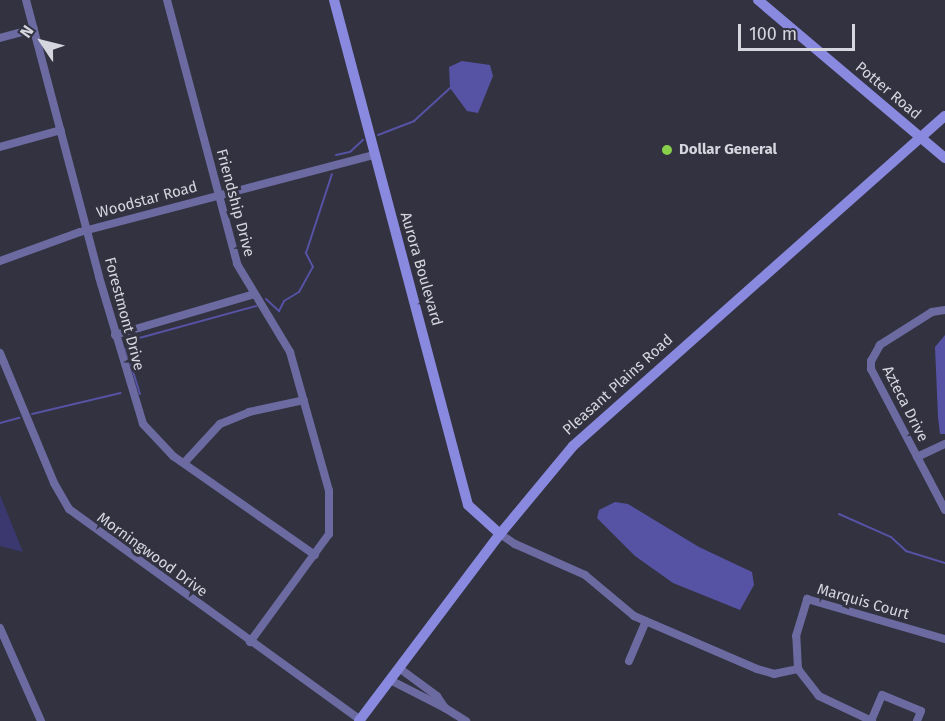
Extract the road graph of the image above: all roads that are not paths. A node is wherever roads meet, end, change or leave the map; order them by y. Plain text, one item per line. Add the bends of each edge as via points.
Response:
1 (26, 0) edge
2 (167, 0) edge
3 (334, 0) edge
4 (758, 0) edge
5 (34, 29) junction
6 (0, 38) edge
7 (945, 116) edge
8 (61, 130) junction
9 (921, 138) junction
10 (0, 147) edge
11 (375, 155) junction
12 (945, 158) edge
13 (218, 194) junction
14 (87, 230) junction
15 (0, 261) edge
16 (254, 294) junction
17 (945, 310) edge
18 (115, 335) junction
19 (0, 353) edge
20 (304, 400) junction
21 (945, 444) edge
22 (917, 457) junction
23 (183, 464) junction
24 (945, 510) edge
25 (500, 534) junction
26 (315, 555) junction
27 (646, 621) junction
28 (0, 628) edge
29 (945, 639) edge
30 (250, 642) junction
31 (629, 661) dead end
32 (399, 668) junction
33 (798, 669) junction
34 (390, 680) junction
35 (445, 708) junction
36 (41, 721) edge
37 (359, 721) edge
38 (466, 721) edge
39 (871, 721) edge
40 (917, 721) edge

1 - 5 street, Forestmont Drive
2 - 13 street, Friendship Drive
3 - 11 street, Aurora Boulevard
4 - 9 street, Potter Road
5 - 6 street
5 - 8 street, Forestmont Drive
7 - 9 street, Pleasant Plains Road
8 - 10 street
8 - 14 street, Forestmont Drive
9 - 12 street, Potter Road
9 - 25 street, Pleasant Plains Road via 609,411 551,469
11 - 13 street, Woodstar Road
11 - 25 street, Aurora Boulevard via 468,505
13 - 14 street, Woodstar Road
13 - 16 street, Friendship Drive via 237,264
14 - 15 street, Woodstar Road
14 - 18 street, Forestmont Drive
16 - 18 street
16 - 20 street, Friendship Drive via 290,352
17 - 22 street, Azteca Drive via 932,312 880,345 871,361 871,369
18 - 23 street, Forestmont Drive via 143,424 156,442
19 - 30 street, Morningwood Drive via 54,483 69,509
20 - 23 street via 249,412 220,424
20 - 26 street, Friendship Drive via 331,511 329,534
21 - 22 street
22 - 24 street, Azteca Drive
23 - 26 street, Forestmont Drive
25 - 27 street via 585,575 634,616
25 - 32 street, Pleasant Plains Road
26 - 30 street, Friendship Drive
27 - 31 street
27 - 33 street via 757,669 774,674
28 - 36 street
29 - 33 street, Marquis Court via 807,599 796,636
30 - 37 street, Morningwood Drive
32 - 34 street, Pleasant Plains Road
32 - 35 street via 437,696
33 - 39 street via 819,696
34 - 35 street
34 - 37 street, Pleasant Plains Road
35 - 38 street
39 - 40 street via 882,695 921,711

